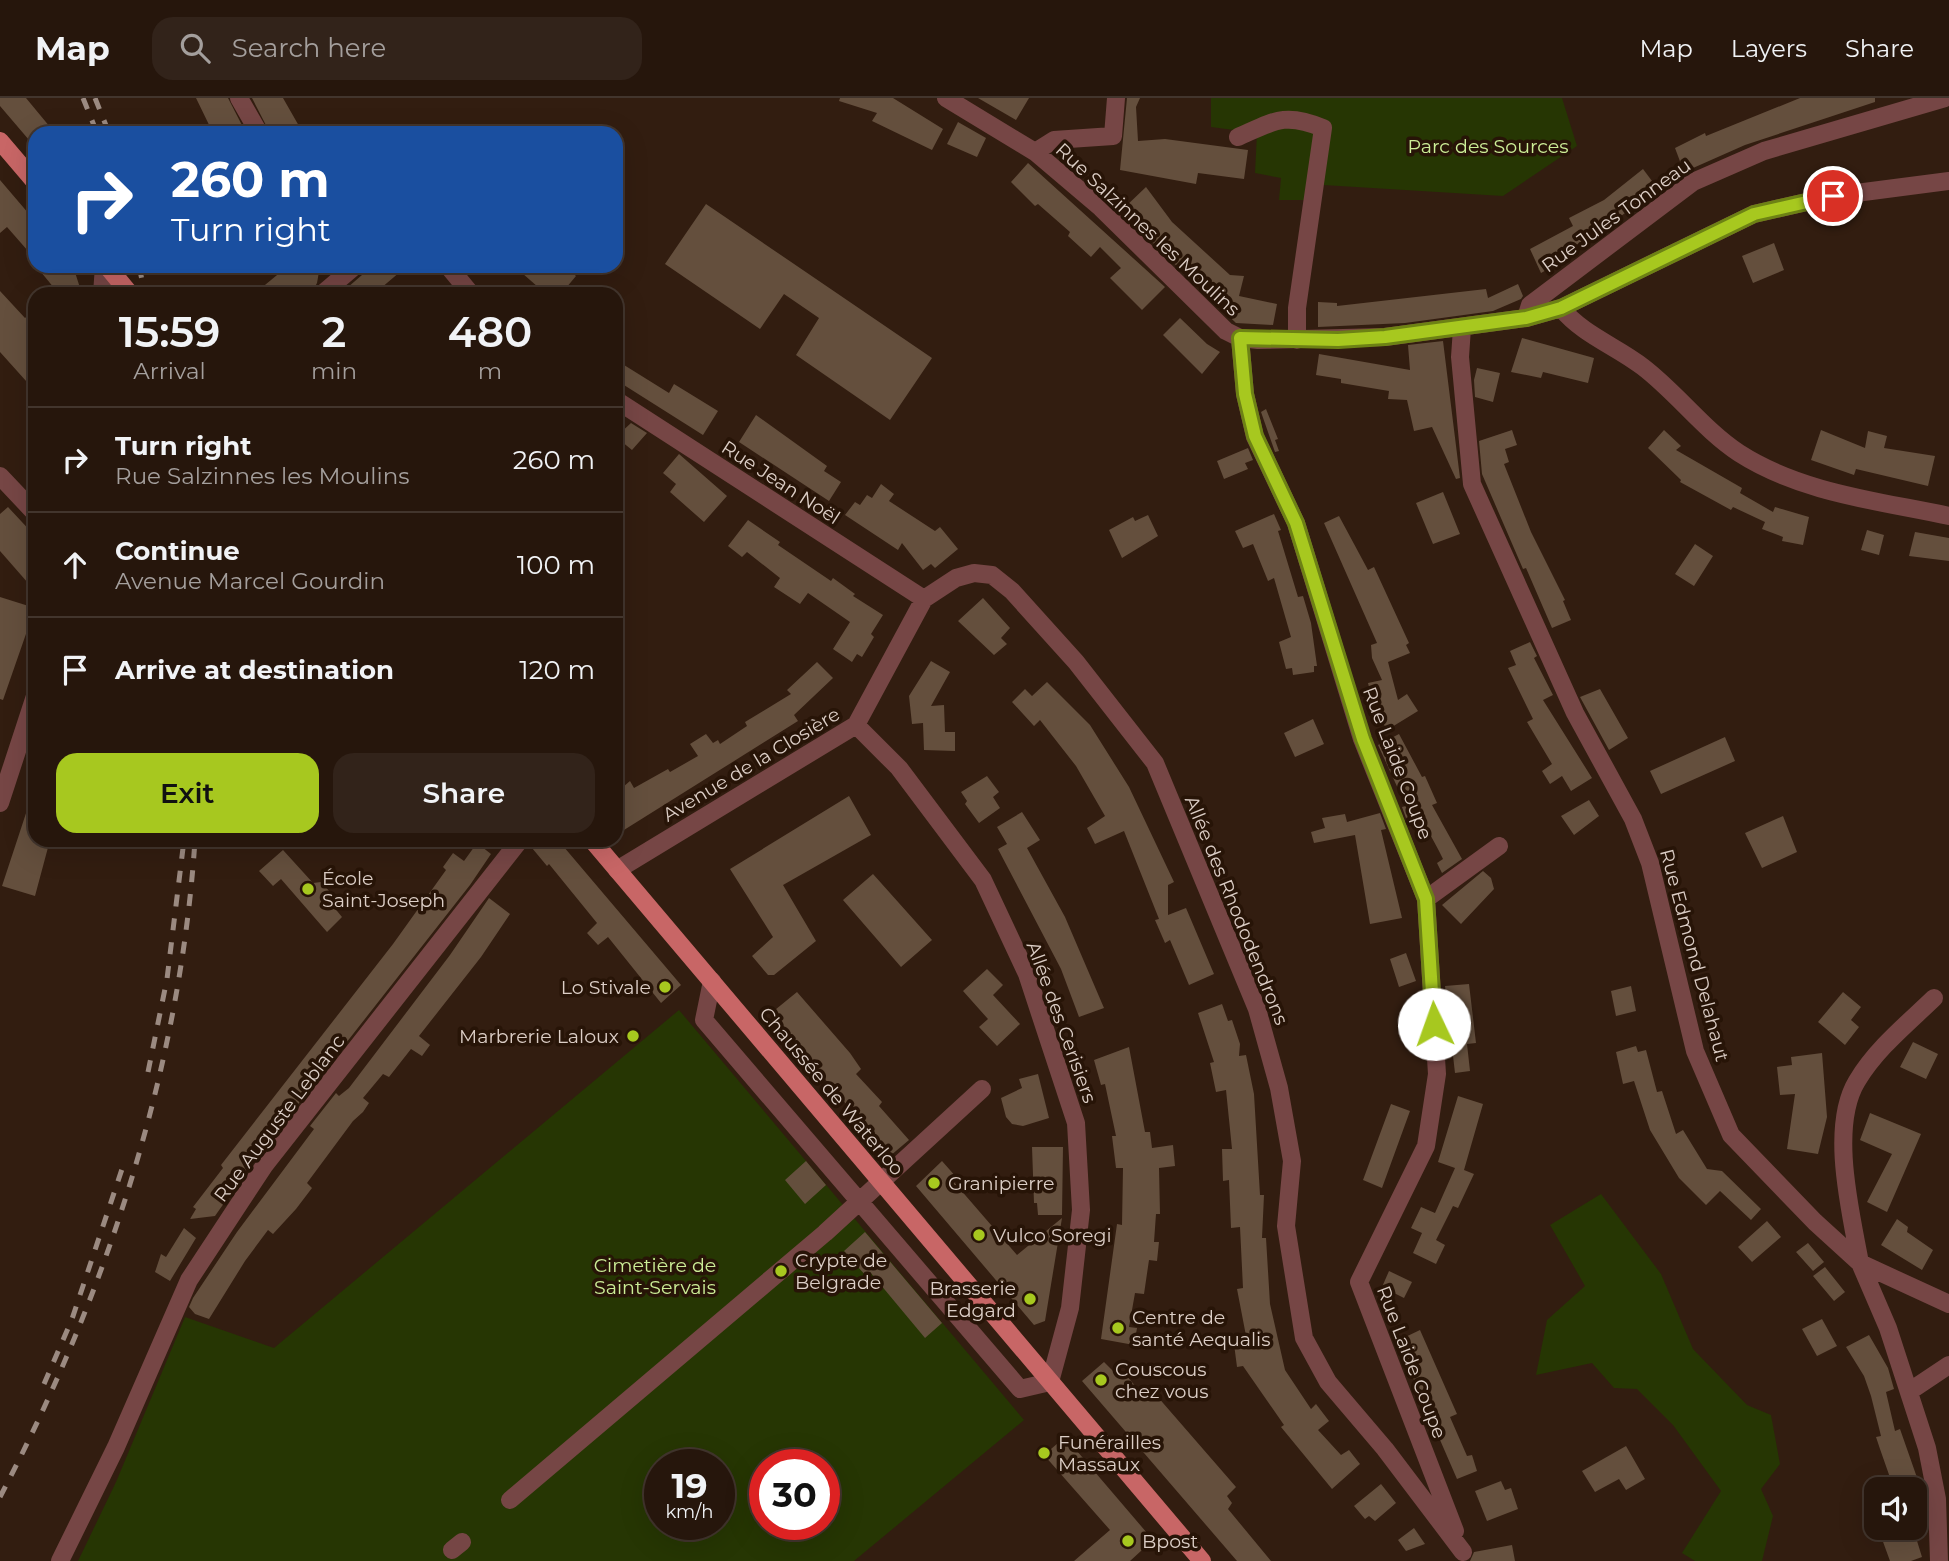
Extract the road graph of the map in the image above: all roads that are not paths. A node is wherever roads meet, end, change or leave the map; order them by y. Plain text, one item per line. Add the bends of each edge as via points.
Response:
1 (239, 98) edge
2 (946, 98) edge
3 (1116, 98) edge
4 (1945, 98) edge
5 (255, 126) edge
6 (1238, 137) dead end
7 (0, 141) edge
8 (1035, 152) junction
9 (28, 174) edge
10 (1949, 181) edge
11 (112, 273) edge
12 (341, 273) edge
13 (454, 273) edge
14 (124, 287) edge
15 (328, 287) edge
16 (465, 287) edge
17 (1561, 308) junction
18 (1526, 318) junction
19 (1462, 328) junction
20 (1240, 338) junction
21 (1297, 340) junction
22 (623, 405) edge
23 (0, 476) edge
24 (28, 506) edge
25 (1949, 516) edge
26 (924, 599) junction
27 (28, 717) edge
28 (856, 725) junction
29 (0, 803) edge
30 (1499, 846) dead end
31 (515, 847) edge
32 (598, 847) edge
33 (617, 870) junction
34 (1426, 899) junction
35 (712, 981) junction
36 (1934, 998) dead end
37 (982, 1089) dead end
38 (881, 1182) junction
39 (859, 1202) junction
40 (1860, 1263) junction
41 (1949, 1304) edge
42 (1949, 1365) edge
43 (1050, 1382) junction
44 (1910, 1391) junction
45 (510, 1500) dead end
46 (1463, 1557) edge
47 (60, 1561) edge
48 (1202, 1561) edge
49 (1940, 1561) edge

1 - 5 street
2 - 8 street, Rue Salzinnes les Moulins
3 - 8 street, Rue Salzinnes les Moulins via 1113,136 1054,139
4 - 18 street, Rue Jules Tonneau via 1764,151 1693,182 1530,305
6 - 21 street via 1273,121 1298,118 1323,128 1297,308
7 - 9 main road
8 - 20 street, Rue Salzinnes les Moulins via 1101,208 1212,320
10 - 17 street, Rue Salzinnes les Moulins via 1808,200 1754,214
11 - 14 main road
12 - 15 street
13 - 16 street
17 - 18 street, Rue Salzinnes les Moulins
17 - 25 street via 1574,324 1627,354 1671,389 1737,452 1768,470 1810,485
18 - 19 street, Rue Salzinnes les Moulins
19 - 21 street, Rue Salzinnes les Moulins
19 - 40 street, Rue Edmond Delahaut via 1460,357 1472,484 1575,713 1633,819 1650,863 1695,1051 1731,1135
20 - 21 street, Rue Salzinnes les Moulins
20 - 34 street, Rue Laide Coupe via 1245,394 1255,436 1296,523 1363,739
22 - 26 street, Rue Jean Noël
23 - 24 street
26 - 28 street, Avenue de la Closière
26 - 46 street, Allée des Rhododendrons via 956,578 992,575 1076,662 1155,763 1257,1009 1279,1088 1292,1161 1286,1226 1304,1338 1328,1381 1385,1449
27 - 29 street
28 - 33 street, Avenue de la Closière
28 - 43 street, Allée des Cerisiers via 899,768 983,880 1027,974 1076,1123 1078,1235 1070,1308
30 - 34 street
31 - 47 street, Rue Auguste Leblanc via 264,1166 189,1280
32 - 33 main road, Chaussée de Waterloo
33 - 35 main road, Chaussée de Waterloo
34 - 46 street, Rue Laide Coupe via 1437,1074 1426,1146 1359,1282
35 - 38 main road, Chaussée de Waterloo
35 - 39 street via 704,1020
36 - 40 street via 1855,1083 1845,1117 1848,1200
37 - 38 street
38 - 39 street
38 - 43 main road, Chaussée de Waterloo
39 - 43 street via 1020,1389
39 - 45 street
40 - 41 street
40 - 44 street, Rue Edmond Delahaut
42 - 44 street
43 - 48 main road, Chaussée de Waterloo
44 - 49 street, Rue Edmond Delahaut via 1937,1499

